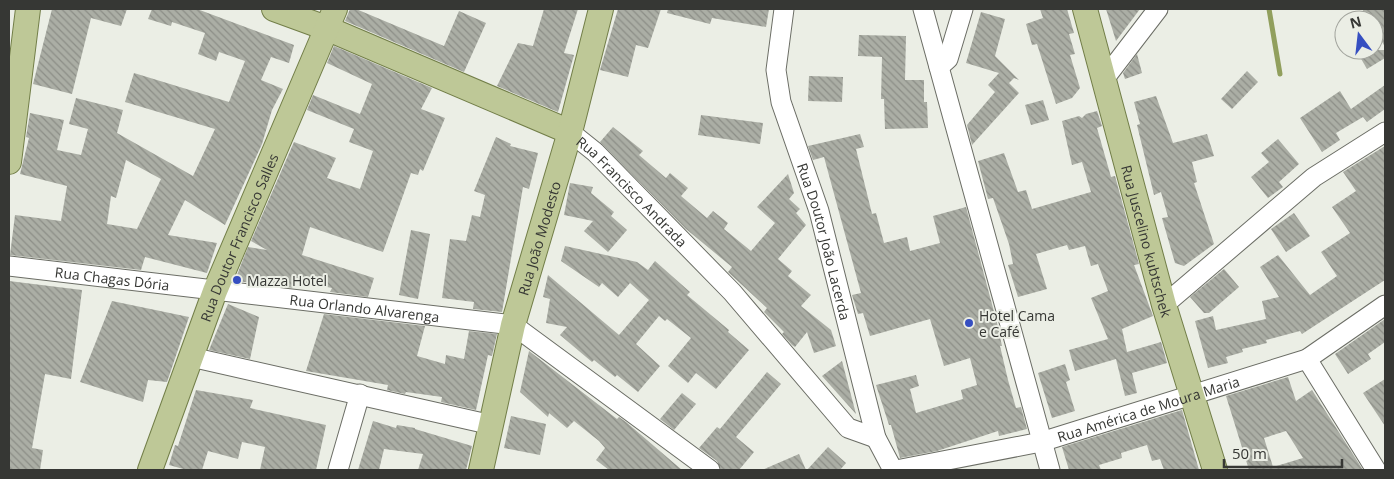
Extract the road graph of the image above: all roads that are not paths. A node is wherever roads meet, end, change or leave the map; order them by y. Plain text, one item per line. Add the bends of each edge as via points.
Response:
1 (28, 9) edge
2 (274, 9) edge
3 (601, 9) edge
4 (784, 9) edge
5 (922, 9) edge
6 (962, 9) edge
7 (1085, 9) edge
8 (1158, 9) edge
9 (331, 18) edge
10 (939, 67) junction
11 (1104, 78) junction
12 (12, 110) edge
13 (570, 132) junction
14 (1385, 132) edge
15 (9, 162) edge
16 (9, 266) edge
17 (215, 291) junction
18 (1164, 305) junction
19 (1385, 305) edge
20 (513, 325) junction
21 (191, 357) junction
22 (1307, 359) junction
23 (360, 394) junction
24 (1190, 396) junction
25 (492, 425) junction
26 (876, 438) junction
27 (1041, 442) junction
28 (150, 470) edge
29 (338, 470) edge
30 (481, 470) edge
31 (710, 470) edge
32 (894, 470) edge
33 (1050, 470) edge
34 (1214, 470) edge
35 (1376, 470) edge

1 - 12 main road
2 - 9 main road, Rua Francisco Andrada
3 - 13 main road, Rua João Modesto
4 - 26 street, Rua Doutor João Lacerda via 776,70 781,102 819,211
5 - 10 street
6 - 10 street via 948,59
7 - 11 main road, Rua Juscelino kubtschek
8 - 11 street
9 - 13 main road, Rua Francisco Andrada
9 - 17 main road, Rua Doutor Francisco Salles
10 - 27 street
11 - 18 main road, Rua Juscelino kubtschek
12 - 15 main road
13 - 20 main road, Rua João Modesto
13 - 26 street, Rua Francisco Andrada via 595,152 732,292 848,428
14 - 18 street via 1314,177
16 - 17 street, Rua Chagas Dória
17 - 20 street, Rua Orlando Alvarenga
17 - 21 main road, Rua Doutor Francisco Salles
18 - 24 main road, Rua Juscelino kubtschek
19 - 22 street, Rua América de Moura Maria
20 - 25 main road, Rua João Modesto
20 - 31 street
21 - 23 street
21 - 28 main road, Rua Doutor Francisco Salles
22 - 24 street, Rua América de Moura Maria
22 - 35 street
23 - 25 street
23 - 29 street
24 - 27 street, Rua América de Moura Maria
24 - 34 main road, Rua Juscelino kubtschek
25 - 30 main road, Rua João Modesto
26 - 32 street, Rua Doutor João Lacerda
27 - 32 street, Rua América de Moura Maria
27 - 33 street

